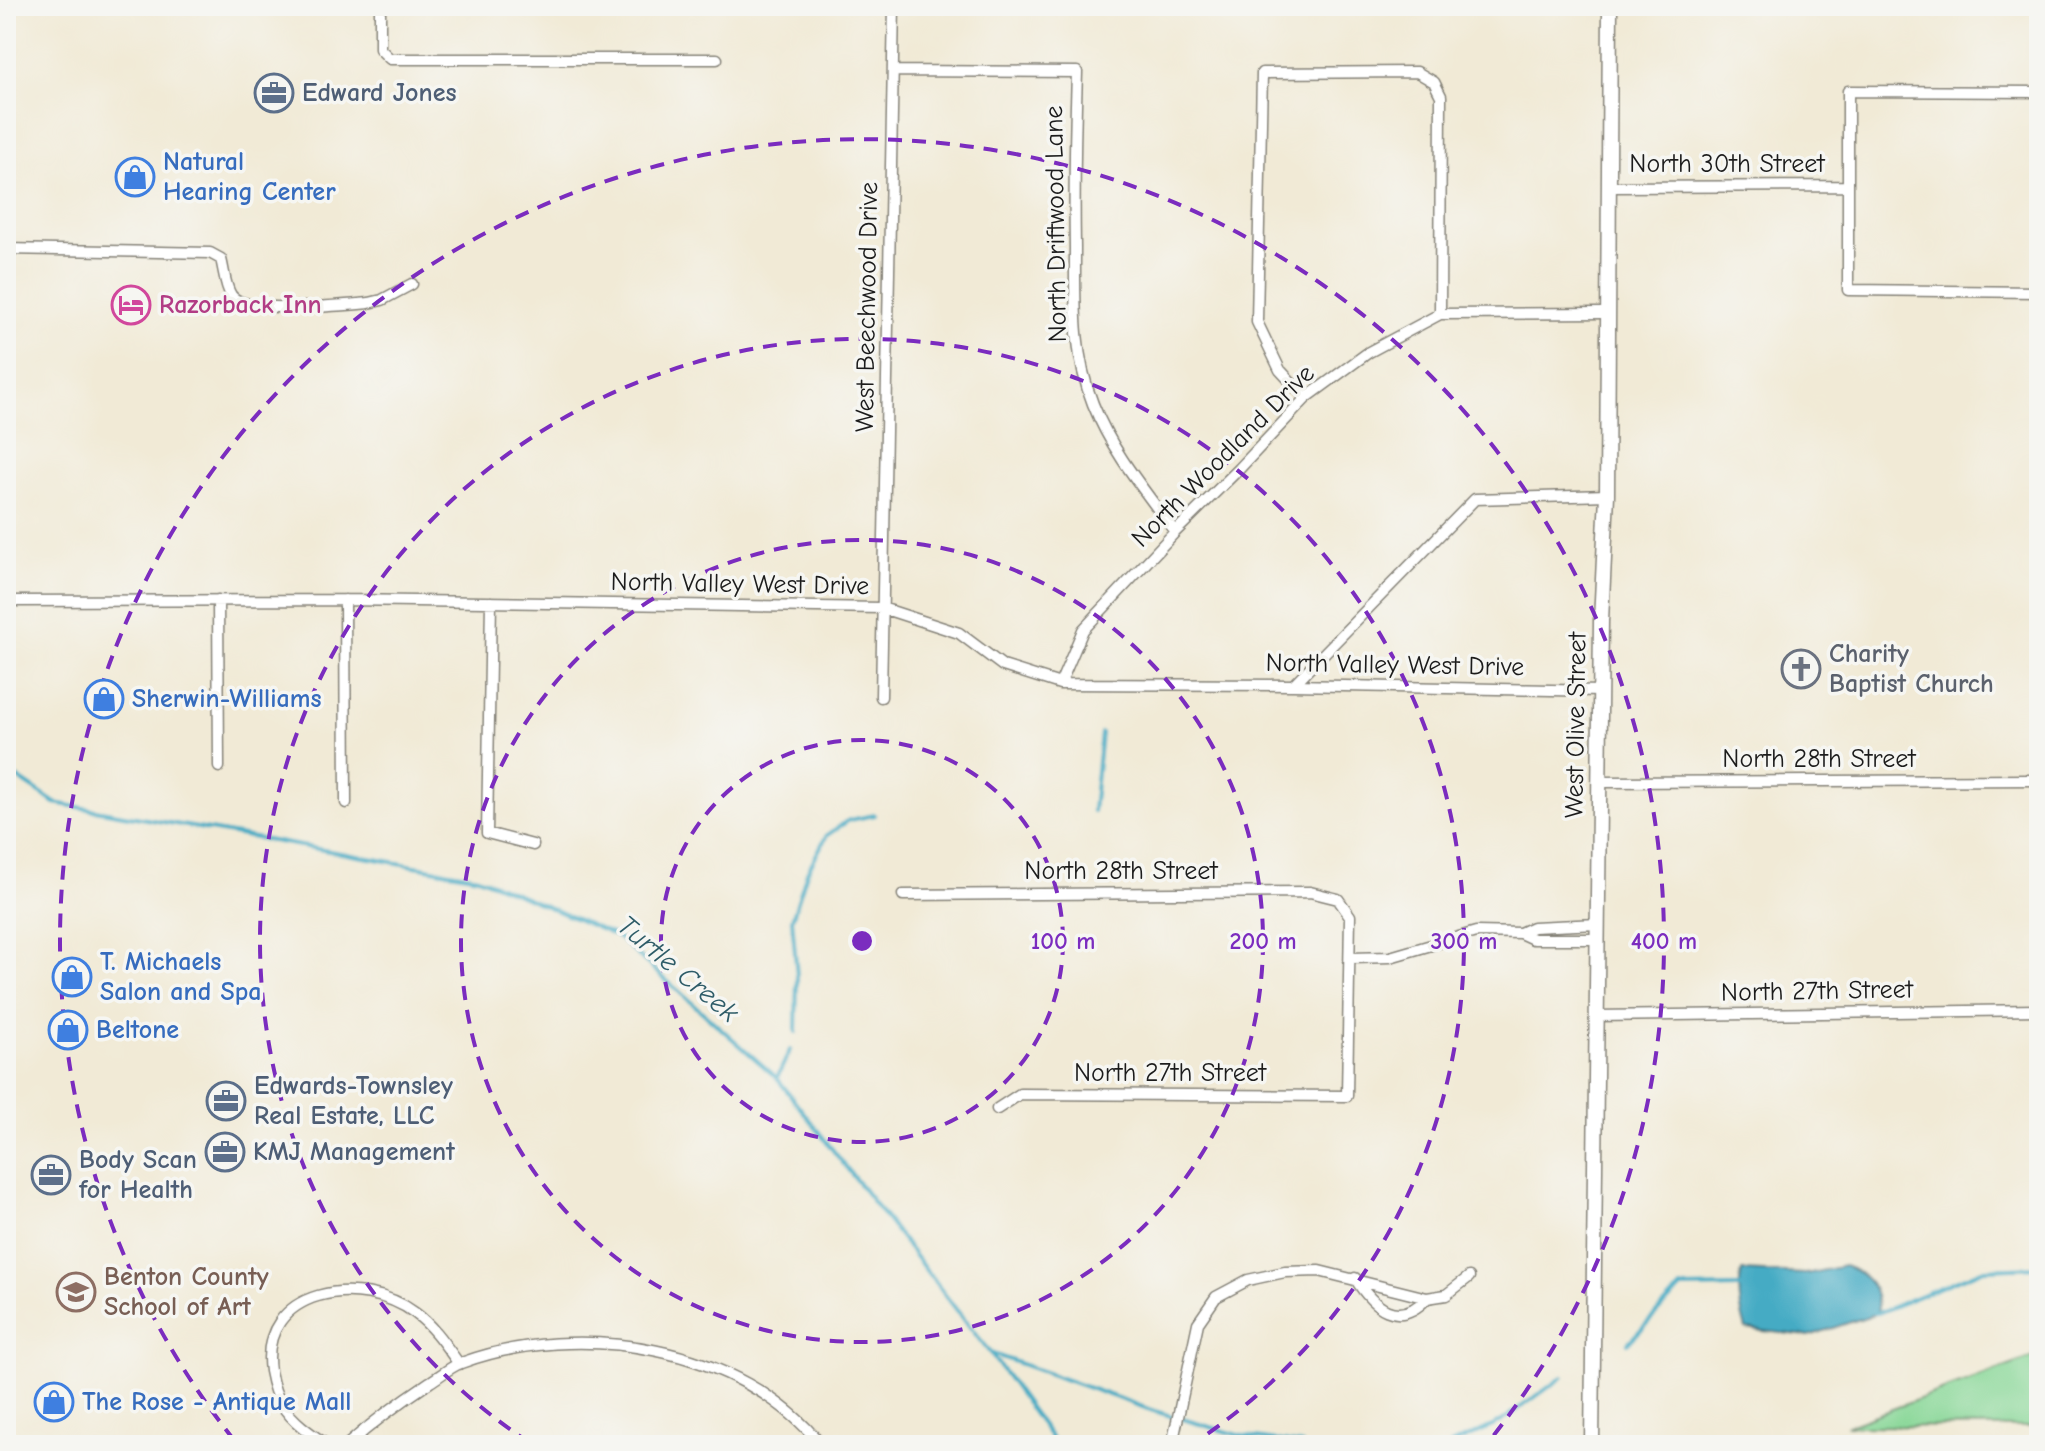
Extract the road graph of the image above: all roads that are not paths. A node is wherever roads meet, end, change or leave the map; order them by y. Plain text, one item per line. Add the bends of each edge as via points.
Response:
1 (380, 6) edge
2 (894, 6) edge
3 (1610, 6) edge
4 (717, 59) dead end
5 (894, 71) junction
6 (2039, 92) edge
7 (1846, 186) junction
8 (1608, 187) junction
9 (6, 249) edge
10 (412, 284) dead end
11 (2039, 292) edge
12 (1607, 313) junction
13 (1440, 314) junction
14 (1306, 398) junction
15 (1607, 495) junction
16 (1175, 532) junction
17 (218, 600) junction
18 (345, 600) junction
19 (6, 601) edge
20 (491, 602) junction
21 (882, 608) junction
22 (1060, 684) junction
23 (1293, 685) junction
24 (1600, 691) junction
25 (881, 697) dead end
26 (219, 767) dead end
27 (2039, 780) edge
28 (1599, 782) junction
29 (346, 803) dead end
30 (533, 845) dead end
31 (903, 895) dead end
32 (1598, 931) junction
33 (1352, 958) junction
34 (2039, 1010) edge
35 (1596, 1016) junction
36 (997, 1109) dead end
37 (1469, 1277) dead end
38 (1355, 1278) junction
39 (1427, 1298) junction
40 (459, 1364) junction
41 (327, 1445) edge
42 (347, 1445) edge
43 (821, 1445) edge
44 (1172, 1445) edge
45 (1592, 1445) edge

1 - 4 street via 380,49 390,59
2 - 5 street, West Beechwood Drive
3 - 8 main road, West Olive Street
5 - 16 street, North Driftwood Lane via 1077,72 1075,308 1080,362 1093,404 1124,464
5 - 21 street, West Beechwood Drive
6 - 7 street via 1848,91
7 - 8 street, North 30th Street
7 - 11 street via 1848,290
8 - 12 main road, West Olive Street
9 - 10 street via 210,253 221,259 234,299 265,306 369,303
12 - 13 street, North Woodland Drive
12 - 15 main road, West Olive Street
13 - 14 street, North Woodland Drive via 1369,352
13 - 14 street via 1441,96 1434,82 1417,72 1262,73 1257,322 1280,370
14 - 16 street, North Woodland Drive
15 - 23 street via 1475,499
15 - 24 main road, West Olive Street
16 - 22 street, North Woodland Drive via 1083,630
17 - 18 street, North Valley West Drive
17 - 19 street, North Valley West Drive
17 - 26 street
18 - 20 street, North Valley West Drive
18 - 29 street
20 - 21 street, North Valley West Drive
20 - 30 street via 487,833
21 - 22 street, North Valley West Drive via 959,633 1003,666
21 - 25 street, West Beechwood Drive
22 - 23 street, North Valley West Drive
23 - 24 street, North Valley West Drive
24 - 28 main road, West Olive Street
27 - 28 street, North 28th Street
28 - 32 main road, West Olive Street
31 - 33 street, North 28th Street via 1310,892 1338,899 1350,916
32 - 33 street via 1533,927 1520,933 1476,932 1390,957
32 - 35 main road, West Olive Street
33 - 36 street, North 27th Street via 1347,1096 1020,1094
34 - 35 street, North 27th Street
35 - 45 main road, West Olive Street
37 - 39 street via 1446,1295
38 - 39 street
38 - 39 street via 1366,1296 1393,1313 1418,1308
38 - 44 street via 1285,1272 1248,1280 1216,1297 1198,1323
40 - 41 street via 415,1312 387,1297 333,1292 308,1297 272,1333 268,1357 281,1404
40 - 42 street via 388,1410
40 - 43 street via 554,1344 652,1349 736,1377 776,1401

